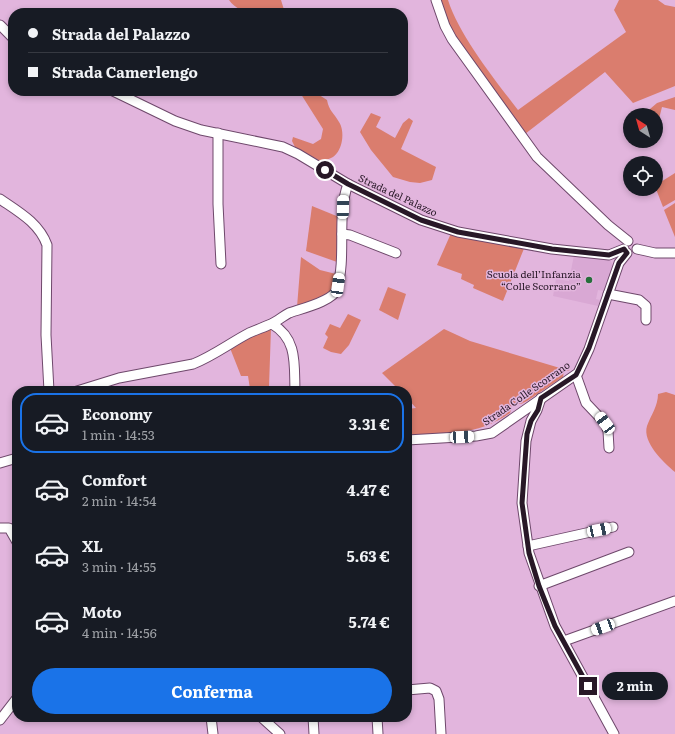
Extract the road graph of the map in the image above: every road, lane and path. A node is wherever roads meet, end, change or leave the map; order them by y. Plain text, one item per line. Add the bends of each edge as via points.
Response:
1 (436, 0) edge
2 (0, 25) edge
3 (8, 33) edge
4 (123, 96) edge
5 (218, 133) junction
6 (348, 184) junction
7 (0, 199) edge
8 (342, 234) junction
9 (626, 247) junction
10 (396, 253) dead end
11 (675, 253) edge
12 (222, 264) dead end
13 (608, 294) junction
14 (646, 320) dead end
15 (272, 324) junction
16 (576, 375) junction
17 (49, 386) edge
18 (93, 386) edge
19 (295, 386) edge
20 (541, 398) junction
21 (412, 440) edge
22 (609, 448) dead end
23 (12, 459) edge
24 (0, 463) edge
25 (613, 527) dead end
26 (0, 528) edge
27 (12, 533) edge
28 (528, 546) junction
29 (629, 552) dead end
30 (539, 586) junction
31 (675, 601) edge
32 (564, 641) junction
33 (412, 690) edge
34 (12, 704) edge
35 (0, 720) edge
36 (212, 722) edge
37 (267, 722) edge
38 (313, 722) edge
39 (377, 722) edge
40 (213, 734) edge
41 (280, 734) edge
42 (314, 734) edge
43 (378, 734) edge
44 (441, 734) edge
45 (614, 734) edge

1 - 9 street via 452,39 528,146 550,171 618,233
2 - 3 street
4 - 5 street, Strada del Palazzo via 175,121
5 - 6 street, Strada del Palazzo via 283,147
5 - 12 street via 218,204
6 - 8 street via 343,199
6 - 9 street, Strada del Palazzo via 421,220 458,232 552,249 609,255
7 - 17 street via 33,222 43,234 47,245 46,335
8 - 10 street
8 - 15 street via 336,291 309,308 289,313
9 - 11 street, Strada del Palazzo via 634,253 637,249
9 - 13 street, Strada Colle Scorrano
13 - 14 street via 639,300 646,306
13 - 16 street, Strada Colle Scorrano via 589,348
15 - 18 street via 193,364 119,378
15 - 19 street via 284,332 290,342
16 - 20 street, Strada Colle Scorrano
16 - 22 street via 586,403 605,423
20 - 21 street, Strada Colle Scorrano via 486,435
20 - 28 street via 527,434 522,503
23 - 24 street
25 - 28 street
26 - 27 street via 9,528
28 - 30 street
29 - 30 street
30 - 32 street
31 - 32 street
32 - 45 street
33 - 44 street via 430,688 436,691 439,697
34 - 35 street
36 - 40 street
37 - 41 street
38 - 42 street
39 - 43 street

